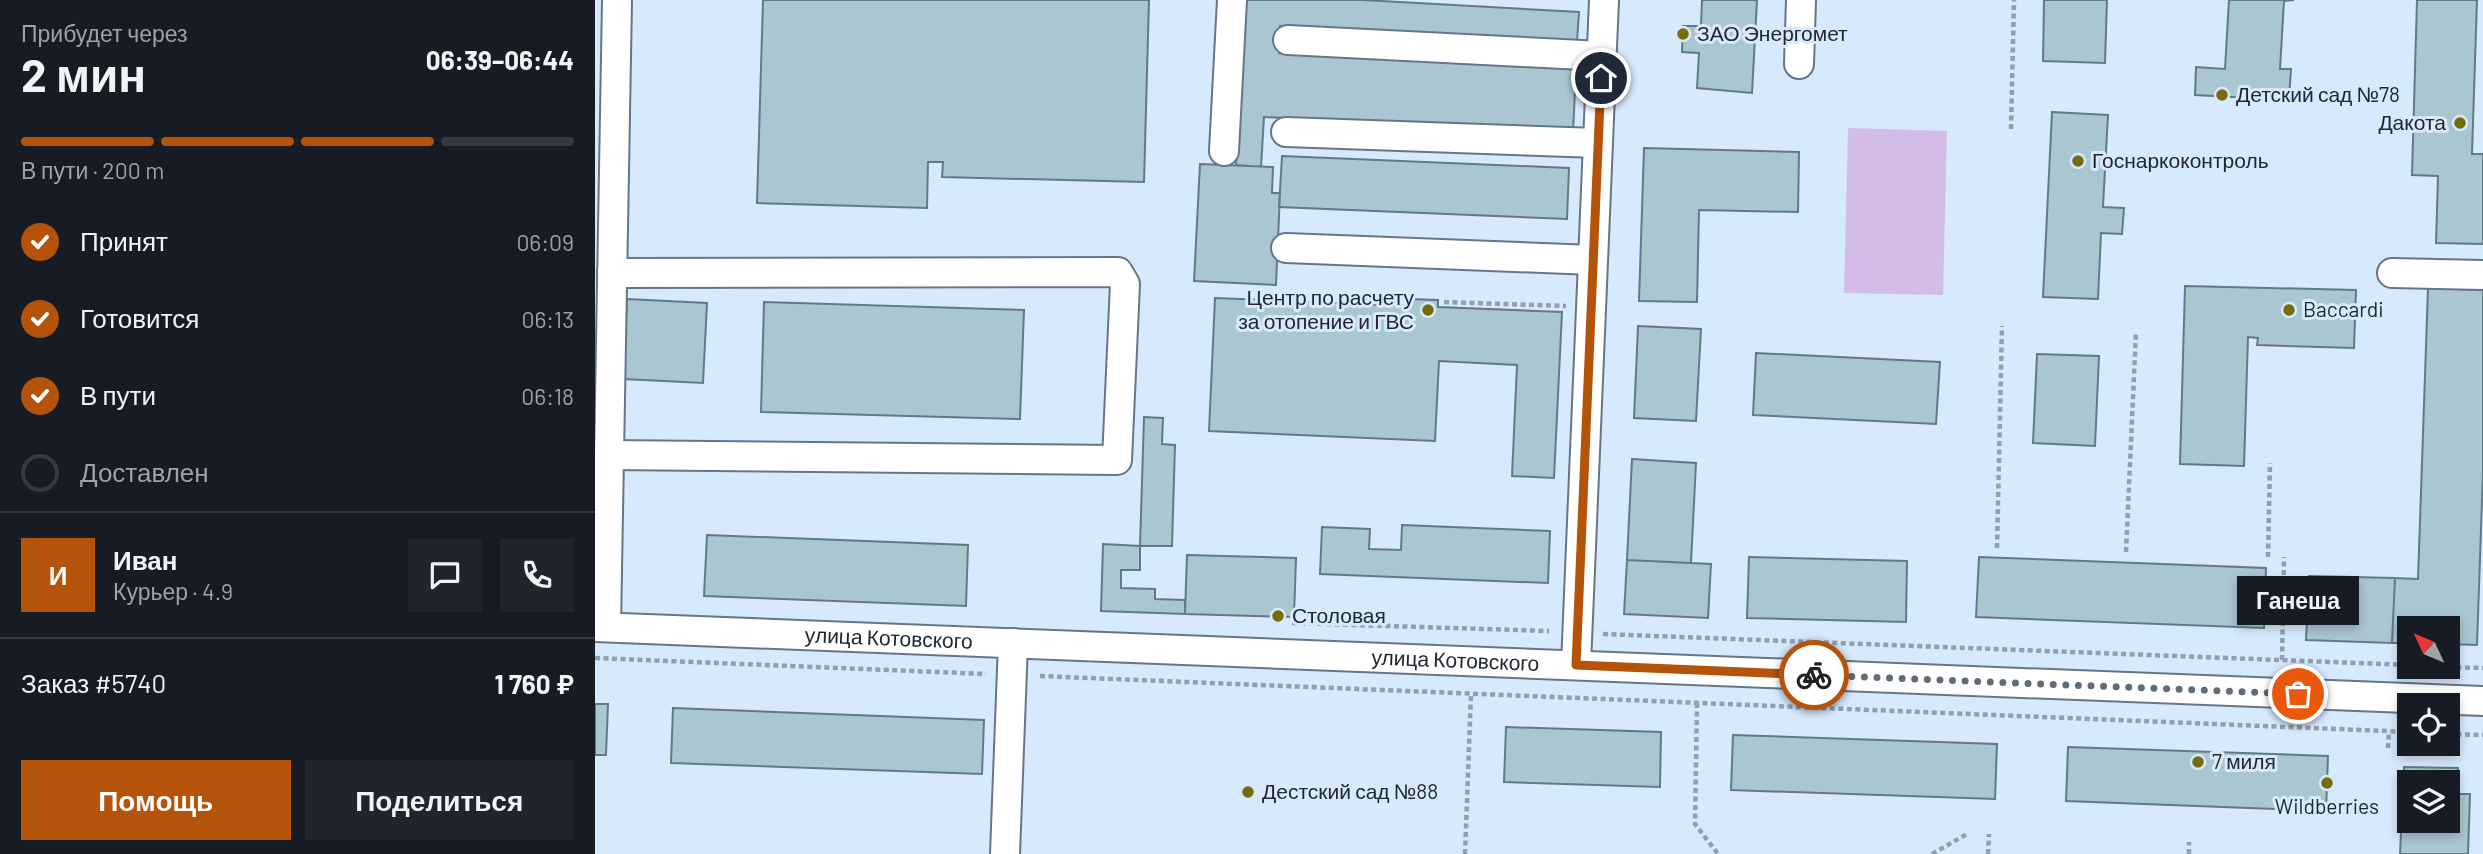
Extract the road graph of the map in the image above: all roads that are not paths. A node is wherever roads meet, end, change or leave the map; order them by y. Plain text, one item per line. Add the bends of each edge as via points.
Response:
1 (617, 0) edge
2 (1232, 0) edge
3 (1604, 0) edge
4 (1801, 0) edge
5 (1288, 40) dead end
6 (1602, 56) junction
7 (1799, 64) dead end
8 (1286, 132) dead end
9 (1598, 143) junction
10 (1224, 151) dead end
11 (1286, 248) dead end
12 (1593, 260) junction
13 (2392, 273) dead end
14 (612, 274) junction
15 (2483, 275) edge
16 (609, 455) junction
17 (601, 627) edge
18 (1013, 643) junction
19 (1576, 665) junction
20 (2483, 701) edge
21 (1005, 854) edge

1 - 14 street
2 - 10 street
3 - 6 street
4 - 7 street
5 - 6 street
6 - 9 street
8 - 9 street
9 - 12 street
11 - 12 street
12 - 19 street
13 - 15 street
14 - 16 street
14 - 16 street via 1118,272 1125,284 1117,460
16 - 17 street
17 - 18 street, улица Котовского
18 - 19 street, улица Котовского
18 - 21 street
19 - 20 street, улица Котовского

